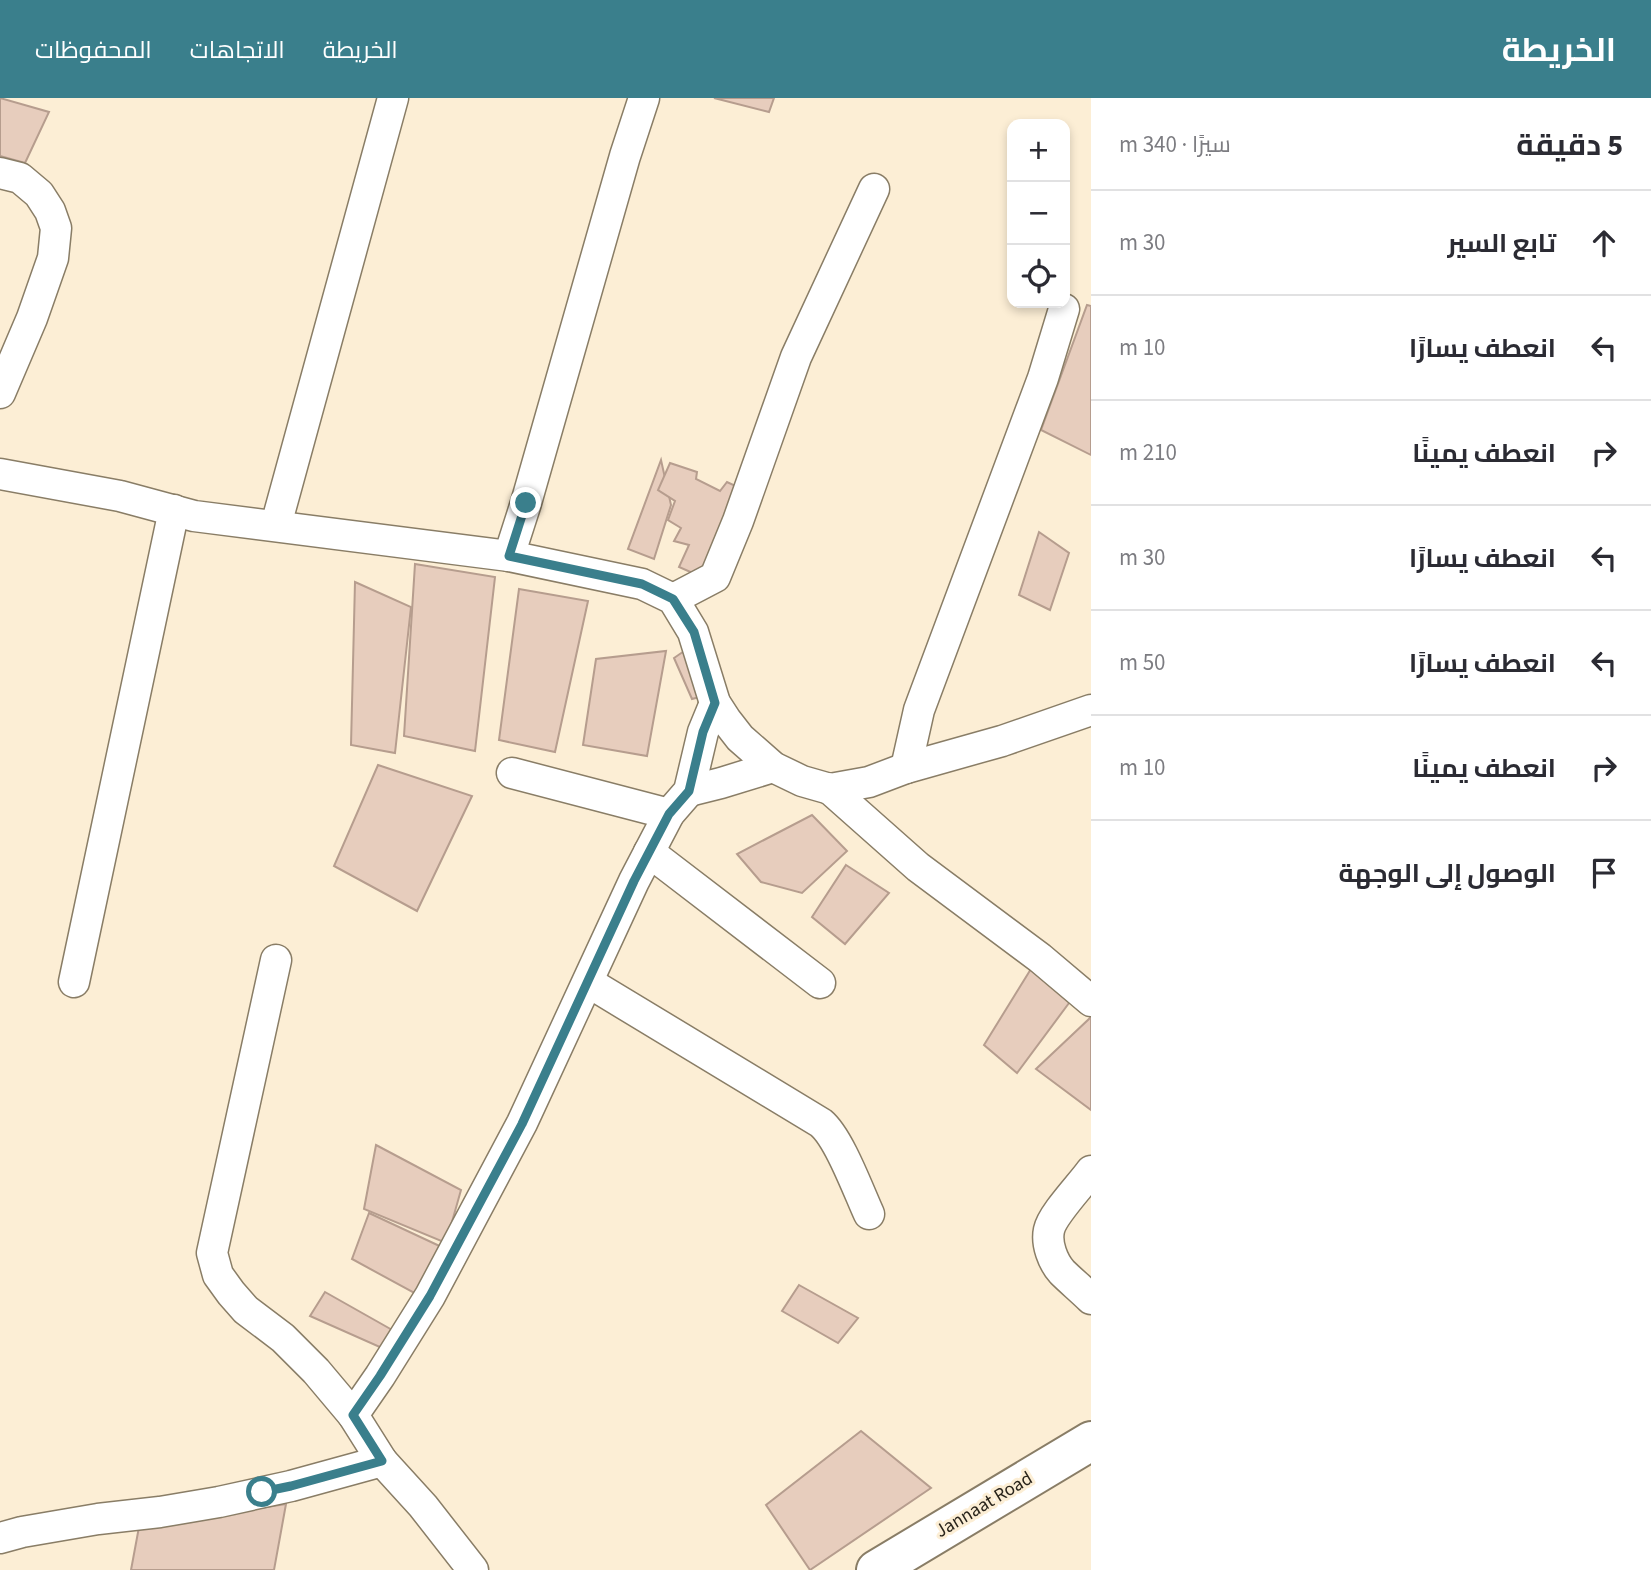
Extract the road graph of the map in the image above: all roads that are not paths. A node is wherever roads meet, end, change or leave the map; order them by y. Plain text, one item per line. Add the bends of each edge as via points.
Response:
1 (393, 98) edge
2 (643, 98) edge
3 (0, 173) edge
4 (874, 189) dead end
5 (1064, 309) dead end
6 (0, 393) edge
7 (0, 474) edge
8 (174, 510) junction
9 (276, 525) junction
10 (509, 556) junction
11 (673, 599) junction
12 (715, 703) junction
13 (1091, 710) edge
14 (773, 767) junction
15 (906, 768) junction
16 (512, 773) dead end
17 (830, 789) junction
18 (689, 791) junction
19 (669, 814) junction
20 (649, 852) junction
21 (276, 960) dead end
22 (74, 982) dead end
23 (588, 982) junction
24 (820, 983) dead end
25 (1091, 1001) edge
26 (1091, 1171) edge
27 (869, 1214) dead end
28 (1091, 1298) edge
29 (353, 1415) junction
30 (1091, 1441) edge
31 (382, 1461) junction
32 (0, 1538) edge
33 (473, 1570) edge
34 (876, 1570) edge

1 - 9 street
2 - 10 street
3 - 6 street via 20,178 38,194 55,228 53,258
4 - 11 street via 796,357 715,577
5 - 15 street via 1043,378 919,710
7 - 8 street
8 - 9 street
8 - 22 street
9 - 10 street
10 - 11 street via 642,584
11 - 12 street via 694,632
12 - 14 street via 740,738
12 - 18 street
13 - 15 street
14 - 17 street
14 - 18 street
15 - 17 street via 869,782
16 - 19 street
17 - 25 street via 918,866
18 - 19 street
19 - 20 street
20 - 23 street
20 - 24 street
21 - 29 street via 212,1253 218,1275 246,1310 283,1338
23 - 27 street via 821,1123 836,1143
23 - 29 street via 522,1124 455,1250 395,1354
26 - 28 street via 1049,1228 1049,1238 1061,1270
29 - 31 street
30 - 34 street, Jannaat Road
31 - 32 street via 219,1502
31 - 33 street

